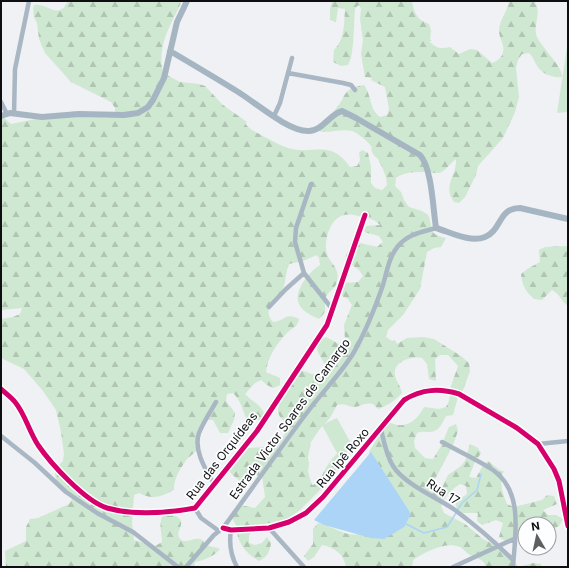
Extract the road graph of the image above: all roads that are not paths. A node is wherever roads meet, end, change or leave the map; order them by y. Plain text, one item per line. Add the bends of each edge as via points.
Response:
1 (29, 1) edge
2 (187, 1) edge
3 (170, 51) junction
4 (292, 58) dead end
5 (288, 73) junction
6 (355, 90) dead end
7 (1, 102) edge
8 (14, 114) junction
9 (4, 115) edge
10 (274, 116) junction
11 (311, 184) dead end
12 (365, 215) dead end
13 (568, 219) edge
14 (436, 228) junction
15 (304, 273) junction
16 (269, 307) dead end
17 (333, 310) junction
18 (1, 389) edge
19 (216, 402) dead end
20 (381, 429) junction
21 (1, 436) edge
22 (568, 441) edge
23 (442, 442) dead end
24 (538, 444) junction
25 (214, 484) junction
26 (568, 493) edge
27 (562, 494) junction
28 (195, 508) junction
29 (568, 526) edge
30 (269, 528) junction
31 (221, 529) junction
32 (231, 530) junction
33 (514, 539) junction
34 (498, 545) junction
35 (513, 560) junction
36 (178, 567) edge
37 (186, 567) edge
38 (237, 567) edge
39 (304, 567) edge
40 (453, 567) edge
41 (512, 567) edge

1 - 8 street via 15,69
2 - 3 main road via 177,22
3 - 8 main road via 164,78 153,100 148,107 138,113 52,117
3 - 10 main road
4 - 5 street
5 - 6 street via 351,85
5 - 10 street
7 - 9 street
8 - 9 main road
10 - 14 main road via 298,130 310,131 316,130 333,115 342,111 420,155 425,160 428,170
11 - 15 street via 294,236
12 - 17 street, Rua das Orquídeas
13 - 14 main road via 515,208 507,212 486,237 461,236
14 - 31 street, Estrada Victor Soares de Camargo via 405,239 393,254 364,334 352,356
15 - 16 street
15 - 17 street
17 - 25 street, Rua das Orquídeas via 327,325 288,386 257,431
18 - 28 street, Rua das Orquídeas via 15,402 32,435 57,468 94,501 107,508 143,513
19 - 25 street via 198,439 200,453
20 - 24 street, Rua Ipê Roxo via 398,406 413,394 443,390 458,394 517,428
20 - 30 street, Rua Ipê Roxo via 323,497 306,513
20 - 34 street, Rua 17 via 387,456 393,468 403,478 454,510
21 - 36 street via 66,492 97,513 133,532
22 - 24 street
23 - 33 street via 493,470 509,488 517,527
24 - 27 street via 554,469
25 - 28 street, Rua das Orquídeas
26 - 27 street
27 - 29 street
28 - 31 street via 201,518
30 - 32 street, Rua Ipê Roxo
30 - 39 street
31 - 32 street, Rua Ipê Roxo
31 - 37 street, Estrada Victor Soares de Camargo
32 - 38 street via 229,539
33 - 34 street
33 - 35 street
34 - 35 street, Rua 17
34 - 40 street
35 - 41 street

